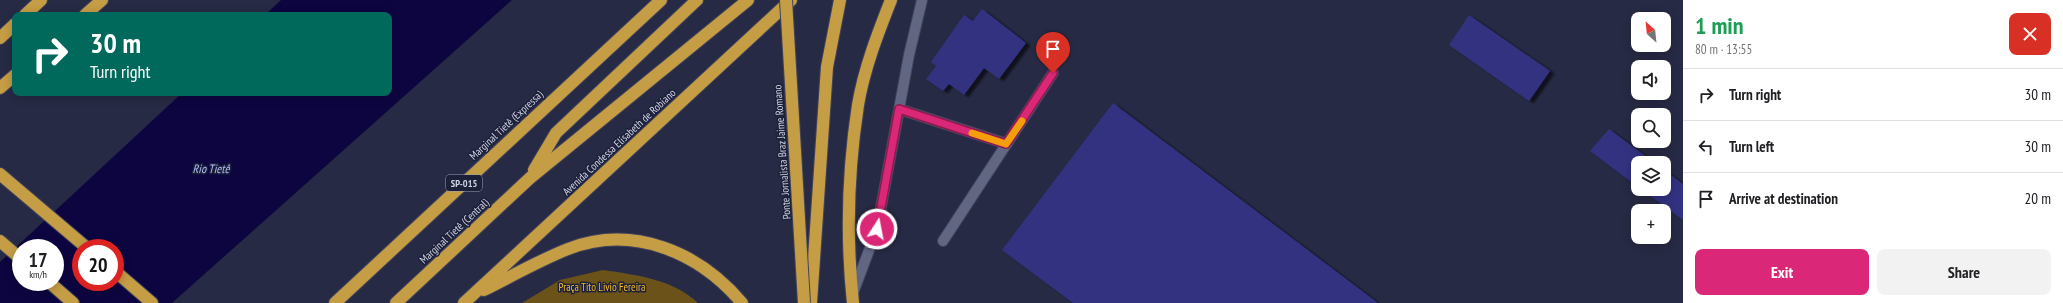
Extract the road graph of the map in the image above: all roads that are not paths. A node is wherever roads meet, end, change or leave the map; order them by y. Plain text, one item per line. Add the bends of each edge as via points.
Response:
1 (41, 0) edge
2 (102, 0) edge
3 (661, 0) edge
4 (698, 0) edge
5 (748, 0) edge
6 (786, 0) edge
7 (791, 0) edge
8 (840, 0) edge
9 (891, 0) edge
10 (922, 0) edge
11 (28, 12) edge
12 (88, 12) edge
13 (12, 27) edge
14 (0, 38) edge
15 (1053, 73) dead end
16 (12, 78) edge
17 (0, 88) edge
18 (899, 109) junction
19 (1006, 144) junction
20 (0, 174) edge
21 (530, 178) junction
22 (76, 239) edge
23 (0, 241) edge
24 (943, 241) dead end
25 (12, 251) edge
26 (124, 280) edge
27 (60, 291) edge
28 (468, 299) edge
29 (852, 299) edge
30 (74, 303) edge
31 (152, 303) edge
32 (335, 303) edge
33 (396, 303) edge
34 (742, 303) edge
35 (804, 303) edge
36 (811, 303) edge

1 - 11 highway
2 - 12 highway
3 - 32 highway, Marginal Tietê (Expressa) / SP-015
4 - 21 highway via 556,133
5 - 21 highway
6 - 35 highway, Ponte Jornalista Braz Jaime Romano, bridge
7 - 28 highway, Avenida Condessa Elisabeth de Robiano
8 - 36 highway via 827,67
9 - 29 highway via 877,35 859,104 850,180
10 - 18 lane
13 - 14 highway
15 - 19 lane
16 - 17 highway
18 - 19 lane
18 - 29 lane via 877,229
19 - 24 lane
20 - 22 highway
21 - 33 highway, Marginal Tietê (Central)
23 - 25 highway
26 - 31 highway
27 - 30 highway
28 - 34 highway via 569,248 610,239 640,241 673,250 703,268

